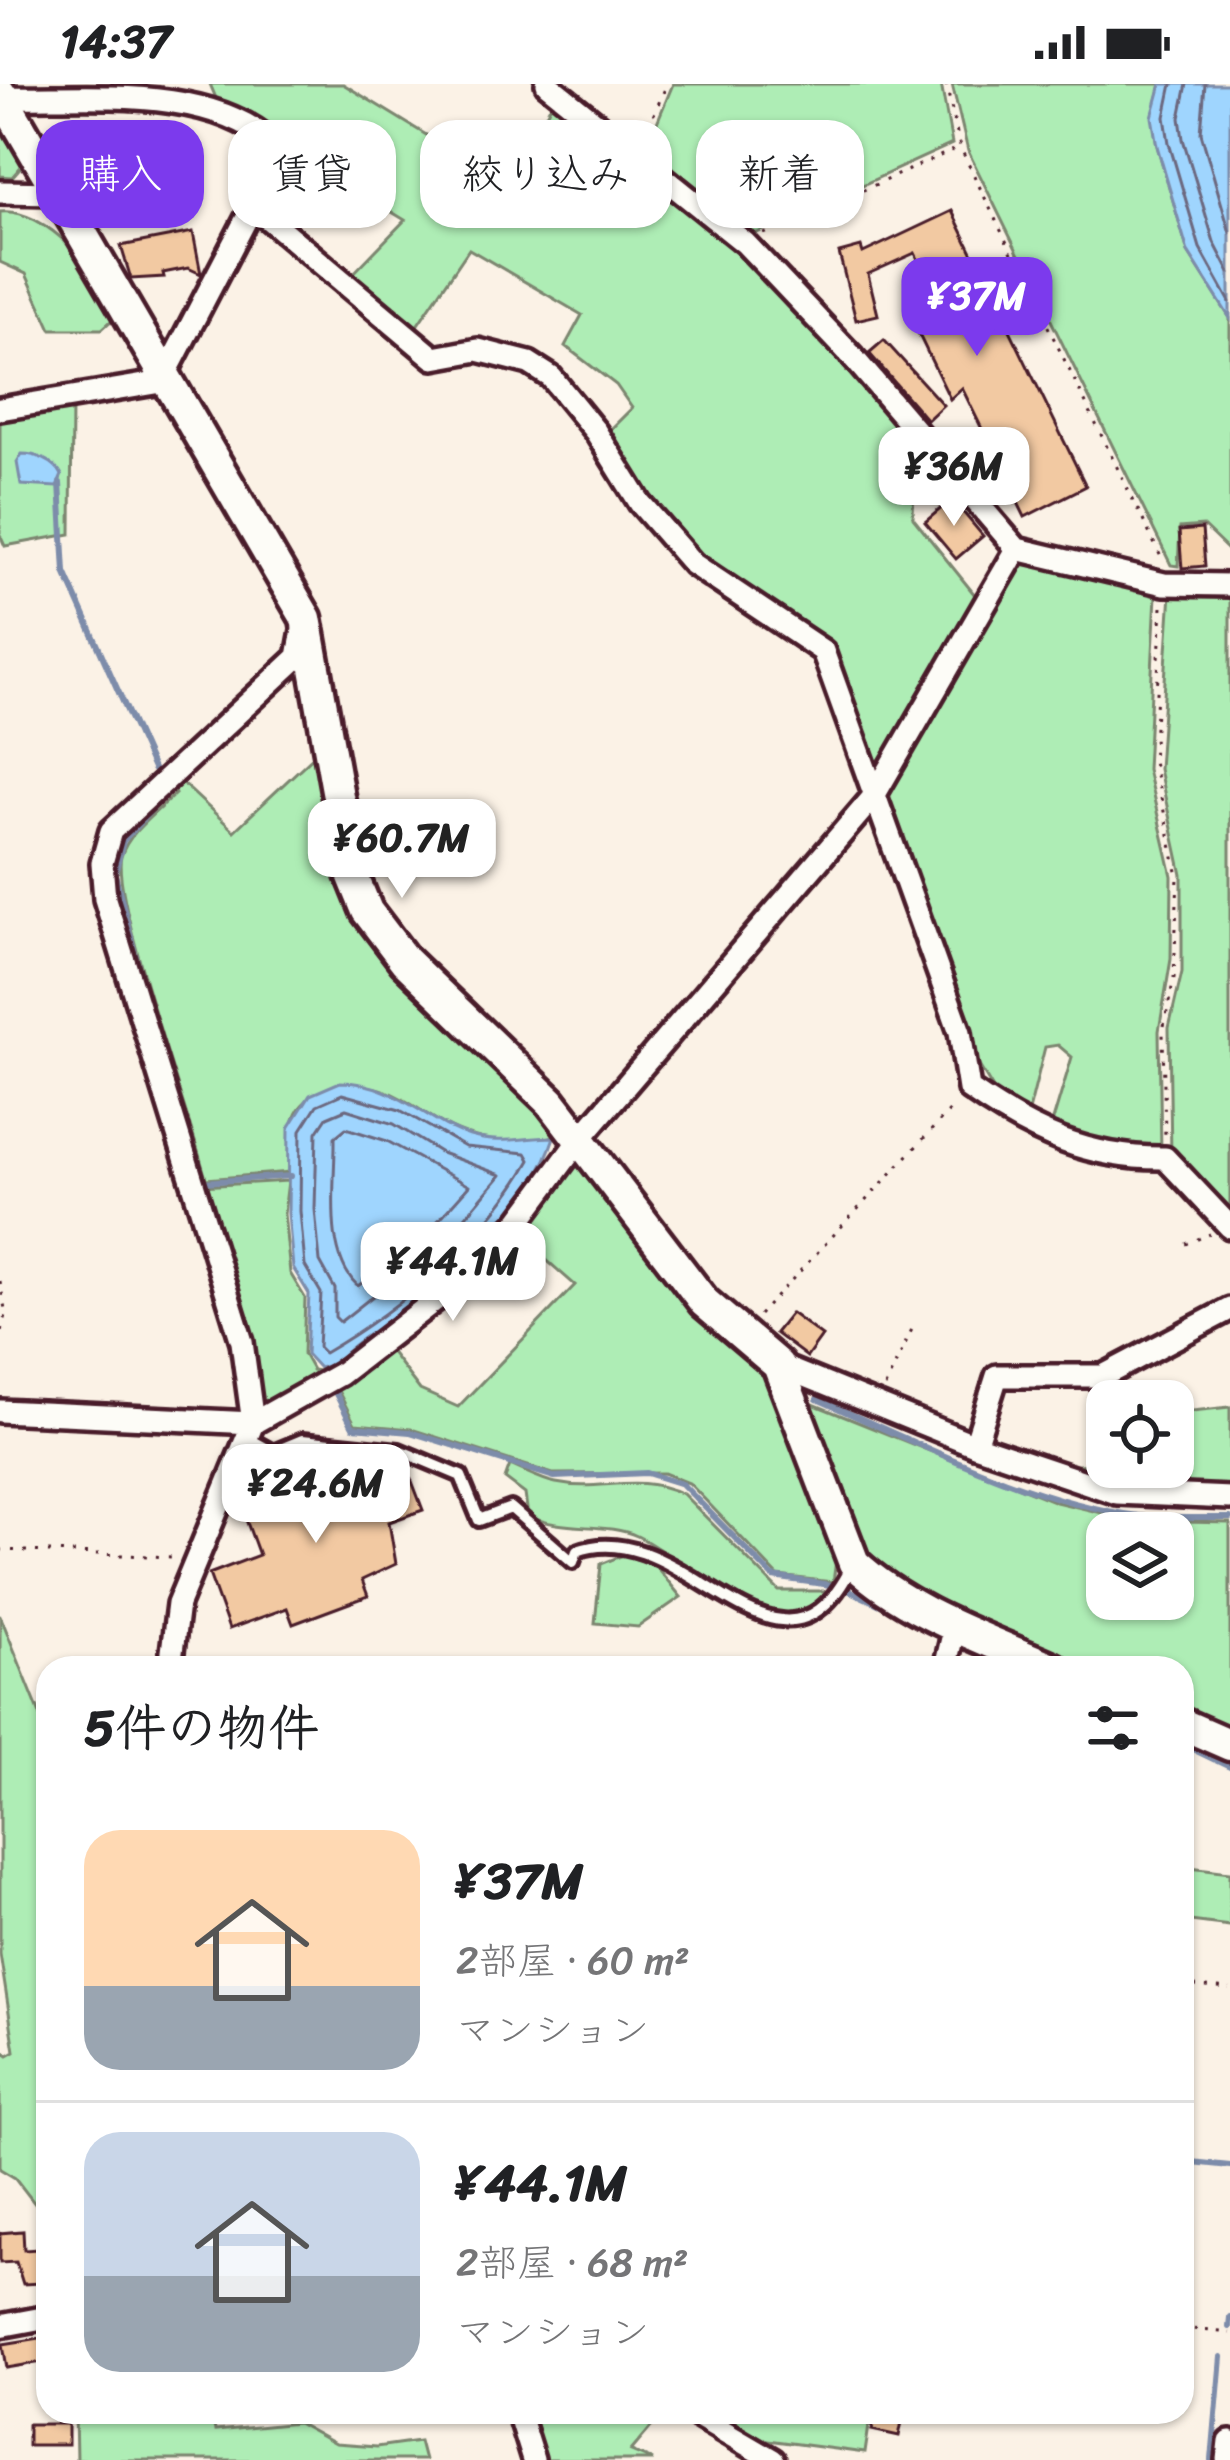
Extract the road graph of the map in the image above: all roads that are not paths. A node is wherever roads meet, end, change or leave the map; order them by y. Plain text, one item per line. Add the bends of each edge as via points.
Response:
1 (547, 84) edge
2 (1, 95) edge
3 (237, 120) edge
4 (36, 156) edge
5 (0, 192) edge
6 (36, 193) edge
7 (78, 228) edge
8 (242, 228) edge
9 (279, 228) edge
10 (167, 378) junction
11 (0, 409) edge
12 (1017, 549) junction
13 (1230, 585) edge
14 (306, 618) junction
15 (874, 796) junction
16 (580, 1139) junction
17 (1230, 1227) edge
18 (1230, 1310) edge
19 (778, 1365) junction
20 (0, 1411) edge
21 (250, 1430) junction
22 (975, 1445) junction
23 (1230, 1498) edge
24 (854, 1563) junction
25 (955, 1626) junction
26 (172, 1656) edge
27 (948, 1656) edge
28 (1024, 1656) edge
29 (1194, 1729) edge
30 (1230, 1745) edge
31 (36, 2319) edge
32 (0, 2326) edge
33 (522, 2424) edge
34 (712, 2424) edge
35 (1230, 2442) edge
36 (533, 2460) edge
37 (773, 2460) edge
38 (1228, 2460) edge

1 - 12 street via 745,243
2 - 3 street via 173,96
2 - 4 street
5 - 6 street
7 - 10 street
8 - 10 street
9 - 15 street via 434,358 478,350 551,377 693,564 824,651
10 - 11 street
10 - 14 street
12 - 13 street via 1164,584
12 - 15 street
14 - 16 street via 352,874 367,910 405,961
14 - 21 street via 298,657 111,831 102,863 135,1005 242,1342
15 - 16 street
15 - 17 street via 960,1032 969,1089 1078,1150 1165,1158
16 - 19 street via 704,1302
16 - 21 street via 520,1220 460,1282 340,1374
18 - 22 street via 1102,1376 997,1376
19 - 22 street
19 - 24 street
20 - 21 street
21 - 24 lane via 273,1452 302,1440 399,1450 449,1467 461,1476 479,1520 511,1508 573,1562 591,1546 655,1557 768,1620 814,1616
21 - 26 street via 178,1604
22 - 23 street via 1117,1492
24 - 25 street
25 - 27 street
25 - 28 street
29 - 30 street
31 - 32 street
33 - 36 street
34 - 37 street
35 - 38 street

